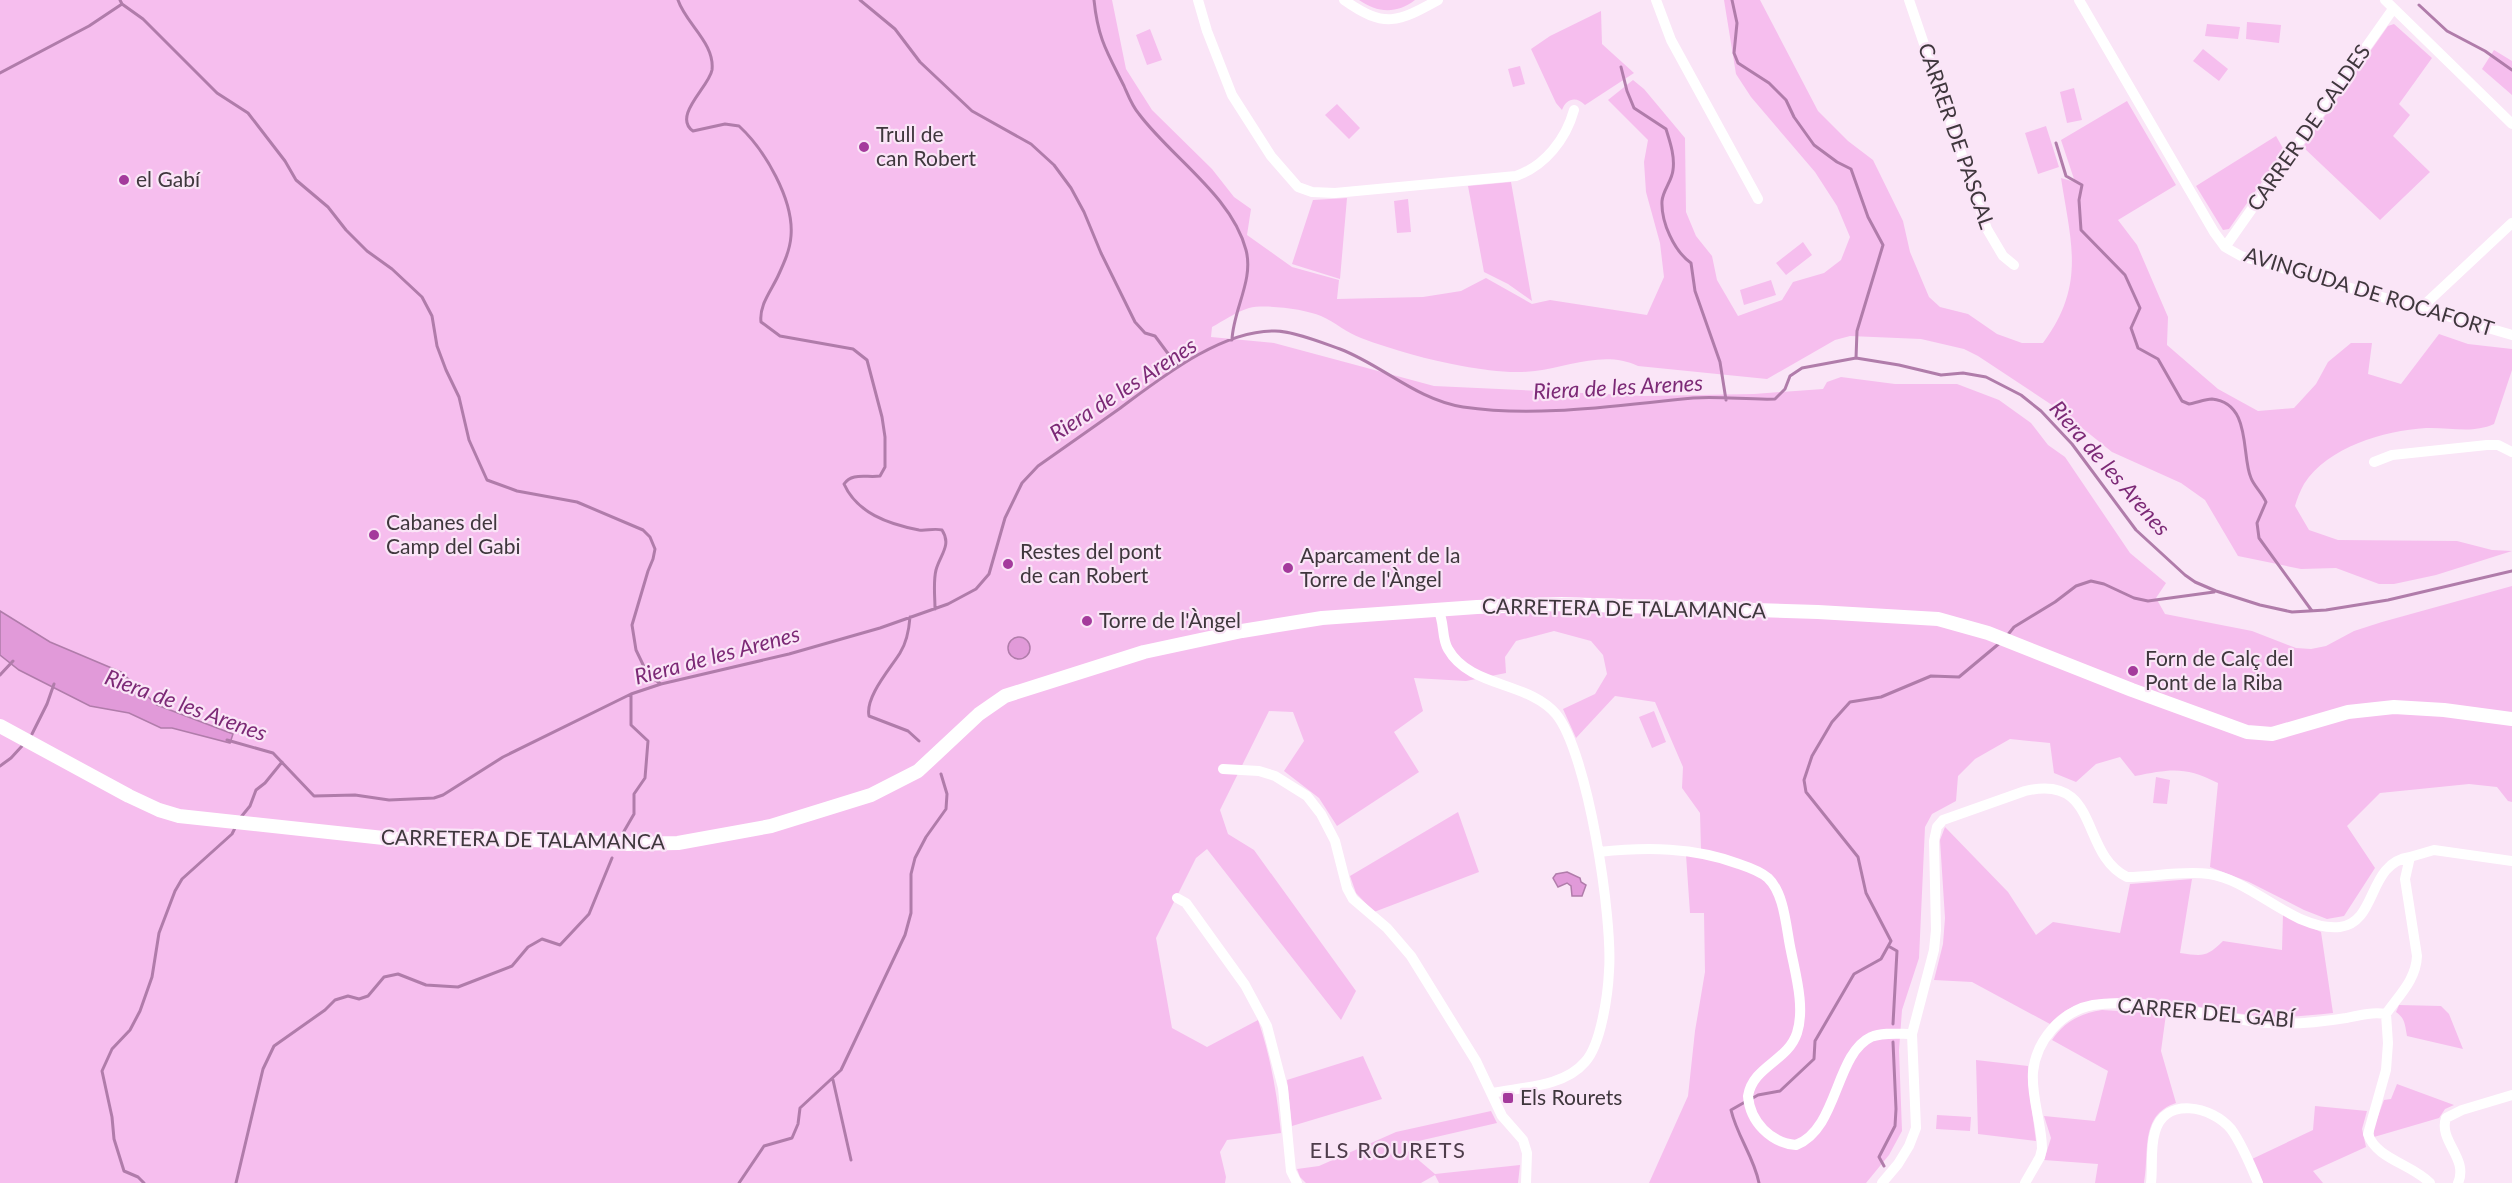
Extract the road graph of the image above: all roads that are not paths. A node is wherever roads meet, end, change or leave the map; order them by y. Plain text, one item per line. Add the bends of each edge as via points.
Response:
1 (1198, 0) edge
2 (1344, 0) edge
3 (1436, 0) edge
4 (1656, 0) edge
5 (1909, 0) edge
6 (2079, 0) edge
7 (2385, 0) edge
8 (2393, 4) edge
9 (1574, 110) dead end
10 (2512, 124) edge
11 (1758, 199) dead end
12 (2512, 223) edge
13 (2225, 247) junction
14 (2014, 265) dead end
15 (2421, 308) junction
16 (2512, 334) edge
17 (2512, 452) edge
18 (2374, 462) dead end
19 (1438, 610) junction
20 (2512, 719) edge
21 (0, 726) edge
22 (1223, 769) dead end
23 (1599, 852) junction
24 (2410, 856) junction
25 (2512, 861) edge
26 (1177, 898) dead end
27 (2386, 1014) junction
28 (1912, 1034) junction
29 (1492, 1093) junction
30 (2512, 1095) edge
31 (1297, 1183) edge
32 (1526, 1183) edge
33 (1882, 1183) edge
34 (2025, 1183) edge
35 (2151, 1183) edge
36 (2258, 1183) edge
37 (2430, 1183) edge
38 (2458, 1183) edge

1 - 9 street via 1232,95 1291,182 1312,192 1516,176 1533,169 1560,142
2 - 3 street via 1361,12 1388,20 1414,14
4 - 11 street via 1671,40
5 - 14 street, CARRER DE PASCAL via 1987,229 2003,256
6 - 13 street, AVINGUDA DE ROCAFORT
7 - 8 street
8 - 10 street
8 - 13 street, CARRER DE CALDES
12 - 15 street
13 - 15 street, AVINGUDA DE ROCAFORT via 2241,256
15 - 16 street, AVINGUDA DE ROCAFORT
17 - 18 street via 2487,445 2392,454
19 - 20 street, CARRETERA DE TALAMANCA via 1560,604 1938,619 1988,633 2247,732 2272,734 2348,712 2394,707
19 - 21 street, CARRETERA DE TALAMANCA via 1294,622 1168,646 1083,669 991,704 922,768 871,795 771,826 660,844 393,839 179,816 129,796
19 - 23 street via 1448,649 1463,665 1490,681 1527,694 1555,713 1564,726 1584,784
22 - 29 street via 1275,776 1307,796 1335,841 1353,899 1387,928 1411,956
23 - 28 street via 1642,848 1717,856 1768,878 1776,891 1792,955 1799,1016 1797,1033 1791,1046 1757,1074 1749,1089 1750,1109 1775,1140 1796,1146 1814,1135 1861,1044 1880,1035
23 - 29 street via 1610,972 1595,1046 1585,1063 1563,1078
24 - 25 street via 2434,850
24 - 27 street via 2405,879 2417,968
24 - 28 street via 2394,861 2384,871 2360,917 2342,927 2328,927 2303,920 2243,887 2209,874 2127,877 2117,872 2108,864 2084,811 2074,799 2056,790 2025,791 1951,817 1937,827 1934,840 1934,950
26 - 31 street via 1186,903 1245,985 1268,1026 1283,1088 1291,1171
27 - 34 street, CARRER DEL GABÍ via 2270,1023 2120,1004 2077,1011 2055,1026 2038,1053 2033,1085 2042,1149
27 - 37 street via 2386,1070 2368,1134 2379,1150
28 - 33 street via 1916,1128 1898,1164
29 - 32 street via 1502,1116 1523,1140 1527,1153
30 - 38 street via 2446,1118 2445,1130 2461,1167
35 - 36 street via 2158,1126 2168,1113 2184,1108 2204,1111 2232,1130

